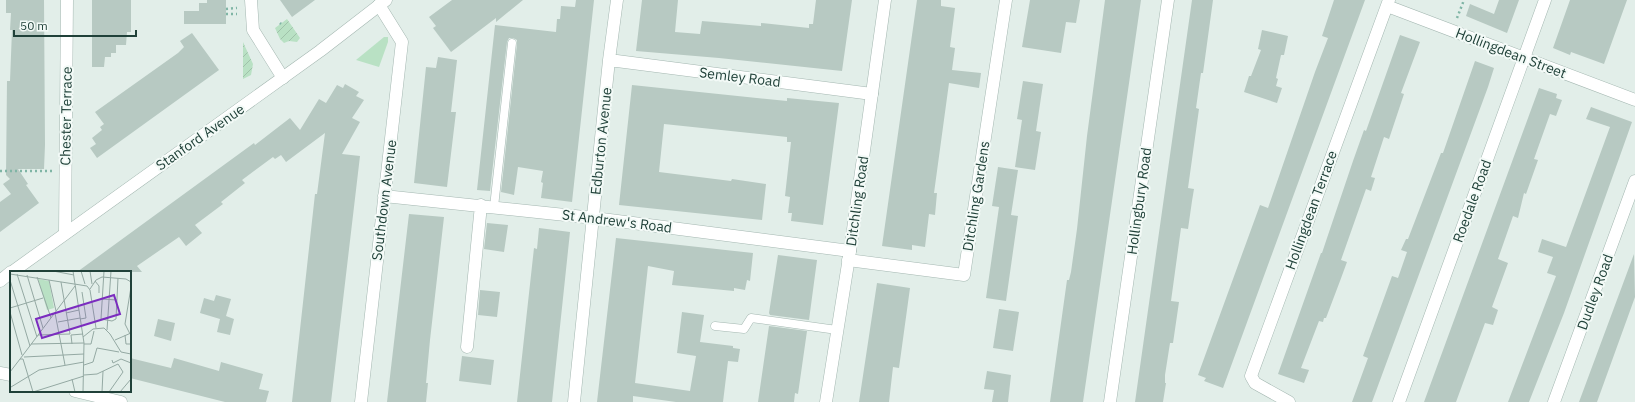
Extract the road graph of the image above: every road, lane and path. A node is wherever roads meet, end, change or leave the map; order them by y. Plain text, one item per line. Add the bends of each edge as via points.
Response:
1 (67, 0) edge
2 (251, 0) edge
3 (617, 0) edge
4 (885, 0) edge
5 (1006, 0) edge
6 (1168, 0) edge
7 (1464, 0) edge
8 (1545, 0) edge
9 (382, 3) edge
10 (1388, 3) edge
11 (226, 8) dead end
12 (237, 8) dead end
13 (226, 14) dead end
14 (237, 14) dead end
15 (1452, 31) junction
16 (512, 42) dead end
17 (1524, 59) junction
18 (609, 60) junction
19 (283, 78) junction
20 (872, 94) junction
21 (1635, 100) edge
22 (3, 170) edge
23 (65, 171) junction
24 (1635, 181) edge
25 (384, 196) junction
26 (481, 205) junction
27 (494, 207) junction
28 (594, 218) junction
29 (65, 233) junction
30 (849, 256) junction
31 (12, 271) edge
32 (10, 273) edge
33 (0, 281) edge
34 (715, 326) dead end
35 (837, 330) junction
36 (467, 347) dead end
37 (0, 373) edge
38 (10, 375) edge
39 (79, 392) edge
40 (121, 402) edge
41 (361, 402) edge
42 (574, 402) edge
43 (826, 402) edge
44 (1110, 402) edge
45 (1289, 402) edge
46 (1398, 402) edge
47 (1554, 402) edge

1 - 23 street, Chester Terrace
2 - 19 street via 253,30
3 - 18 street, Edburton Avenue
4 - 20 street, Ditchling Road
5 - 30 street, Ditchling Gardens via 964,275
6 - 44 street, Hollingbury Road
7 - 15 path
8 - 17 street, Roedale Road
9 - 19 street, Stanford Avenue
9 - 25 street, Southdown Avenue via 402,42
10 - 15 street, Hollingdean Street
10 - 45 street, Hollingdean Terrace via 1251,376 1254,383
11 - 12 path
13 - 14 path
15 - 17 street, Hollingdean Street
16 - 27 lane
17 - 21 street, Hollingdean Street
17 - 46 street, Roedale Road
18 - 20 street, Semley Road
18 - 28 street, Edburton Avenue
19 - 29 street, Stanford Avenue
20 - 30 street, Ditchling Road
22 - 23 path
23 - 29 street, Chester Terrace
24 - 47 street, Dudley Road
25 - 26 street, St Andrew's Road
25 - 41 street, Southdown Avenue
26 - 27 street, St Andrew's Road
26 - 36 street
27 - 28 street, St Andrew's Road
28 - 30 street, St Andrew's Road
28 - 42 street, Edburton Avenue
29 - 31 street, Stanford Avenue
30 - 35 street, Ditchling Road
32 - 33 street, Stanford Avenue
34 - 35 lane via 744,329 751,318
35 - 43 street, Ditchling Road
37 - 38 street
39 - 40 street

